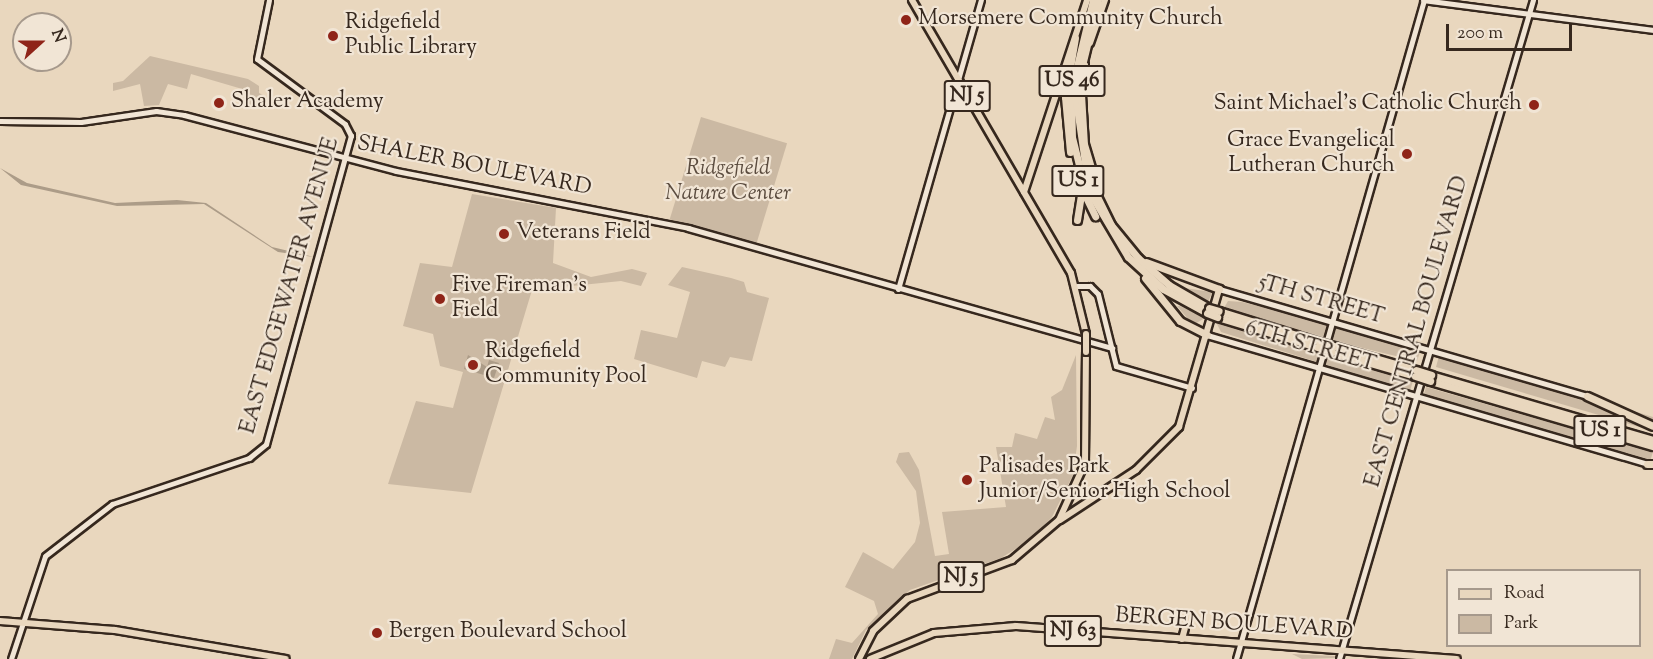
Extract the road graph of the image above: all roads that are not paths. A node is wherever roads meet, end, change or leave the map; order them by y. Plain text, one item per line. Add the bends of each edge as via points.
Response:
1 (269, 0) edge
2 (912, 0) edge
3 (981, 0) edge
4 (1087, 0) edge
5 (1093, 0) edge
6 (1098, 0) edge
7 (1105, 0) edge
8 (1423, 0) edge
9 (1533, 0) edge
10 (1529, 14) junction
11 (1653, 30) edge
12 (1075, 38) junction
13 (957, 80) junction
14 (1081, 94) joint
15 (0, 121) edge
16 (1086, 154) junction
17 (1095, 154) dead end
18 (346, 159) junction
19 (1079, 183) junction
20 (1024, 192) junction
21 (1107, 218) junction
22 (1077, 220) dead end
23 (1110, 234) junction
24 (1133, 253) junction
25 (1136, 266) junction
26 (1077, 286) junction
27 (898, 289) junction
28 (1220, 289) junction
29 (1208, 311) junction
30 (1333, 322) junction
31 (1207, 335) junction
32 (1112, 348) junction
33 (1431, 350) junction
34 (1320, 367) junction
35 (1192, 388) junction
36 (1417, 396) junction
37 (1587, 396) joint
38 (1547, 412) junction
39 (1653, 426) edge
40 (1653, 440) edge
41 (1653, 446) edge
42 (1650, 464) edge
43 (1059, 520) junction
44 (0, 621) edge
45 (21, 623) junction
46 (1185, 628) dead end
47 (1182, 639) junction
48 (1240, 644) junction
49 (1340, 655) edge
50 (11, 659) edge
51 (286, 659) edge
52 (859, 659) edge
53 (871, 659) edge
54 (1236, 659) edge
55 (1458, 659) edge

1 - 18 street, EAST EDGEWATER AVENUE via 257,59 350,131
2 - 13 main road, NJ 5
3 - 13 street
4 - 12 main road, US 1
5 - 23 highway, US 46 via 1073,69 1071,121 1081,174
6 - 21 highway, US 46 via 1079,65 1076,117 1085,169
7 - 14 main road, US 1
8 - 10 street
8 - 30 street
9 - 10 street, EAST CENTRAL BOULEVARD
10 - 11 street
10 - 33 street, EAST CENTRAL BOULEVARD
12 - 19 highway, US 1 via 1065,112
12 - 20 main road
13 - 20 main road, NJ 5
13 - 27 street
14 - 16 highway, US 1
15 - 18 street, SHALER BOULEVARD via 81,122 171,112
16 - 17 highway
16 - 21 highway, US 1
18 - 27 street, SHALER BOULEVARD via 677,226
18 - 45 street, EAST EDGEWATER AVENUE via 262,449 105,509 39,563
19 - 22 highway
19 - 23 highway, US 1
20 - 26 main road, NJ 5
21 - 24 highway, US 1
23 - 25 highway, US 1
24 - 28 highway via 1162,271
24 - 29 highway, US 1 via 1169,285
25 - 29 highway, US 1
25 - 31 highway via 1180,321
26 - 32 street via 1095,290
26 - 43 main road, NJ 5, bridge via 1086,334 1085,463
27 - 32 street, SHALER BOULEVARD
28 - 30 street, 5TH STREET
28 - 31 main road
29 - 38 highway, US 1, bridge
30 - 33 street, 5TH STREET
30 - 34 street
31 - 34 street, 6TH STREET
31 - 35 main road
32 - 35 street via 1116,366
33 - 36 street, EAST CENTRAL BOULEVARD
33 - 37 street, 5TH STREET
34 - 36 street, 6TH STREET
34 - 48 street
35 - 43 main road via 1179,427 1142,465
36 - 42 street, 6TH STREET
36 - 49 street, EAST CENTRAL BOULEVARD
37 - 39 highway
38 - 40 highway, US 1
38 - 41 highway, US 1
43 - 52 main road, NJ 5 via 1012,560 908,599 866,641
44 - 45 main road
45 - 50 street
45 - 51 main road via 116,630
46 - 47 main road
47 - 48 main road, BERGEN BOULEVARD / NJ 63
47 - 53 main road, BERGEN BOULEVARD / NJ 63 via 971,628 920,636
48 - 49 main road, BERGEN BOULEVARD / NJ 63
48 - 54 street
49 - 55 main road, BERGEN BOULEVARD / NJ 63

